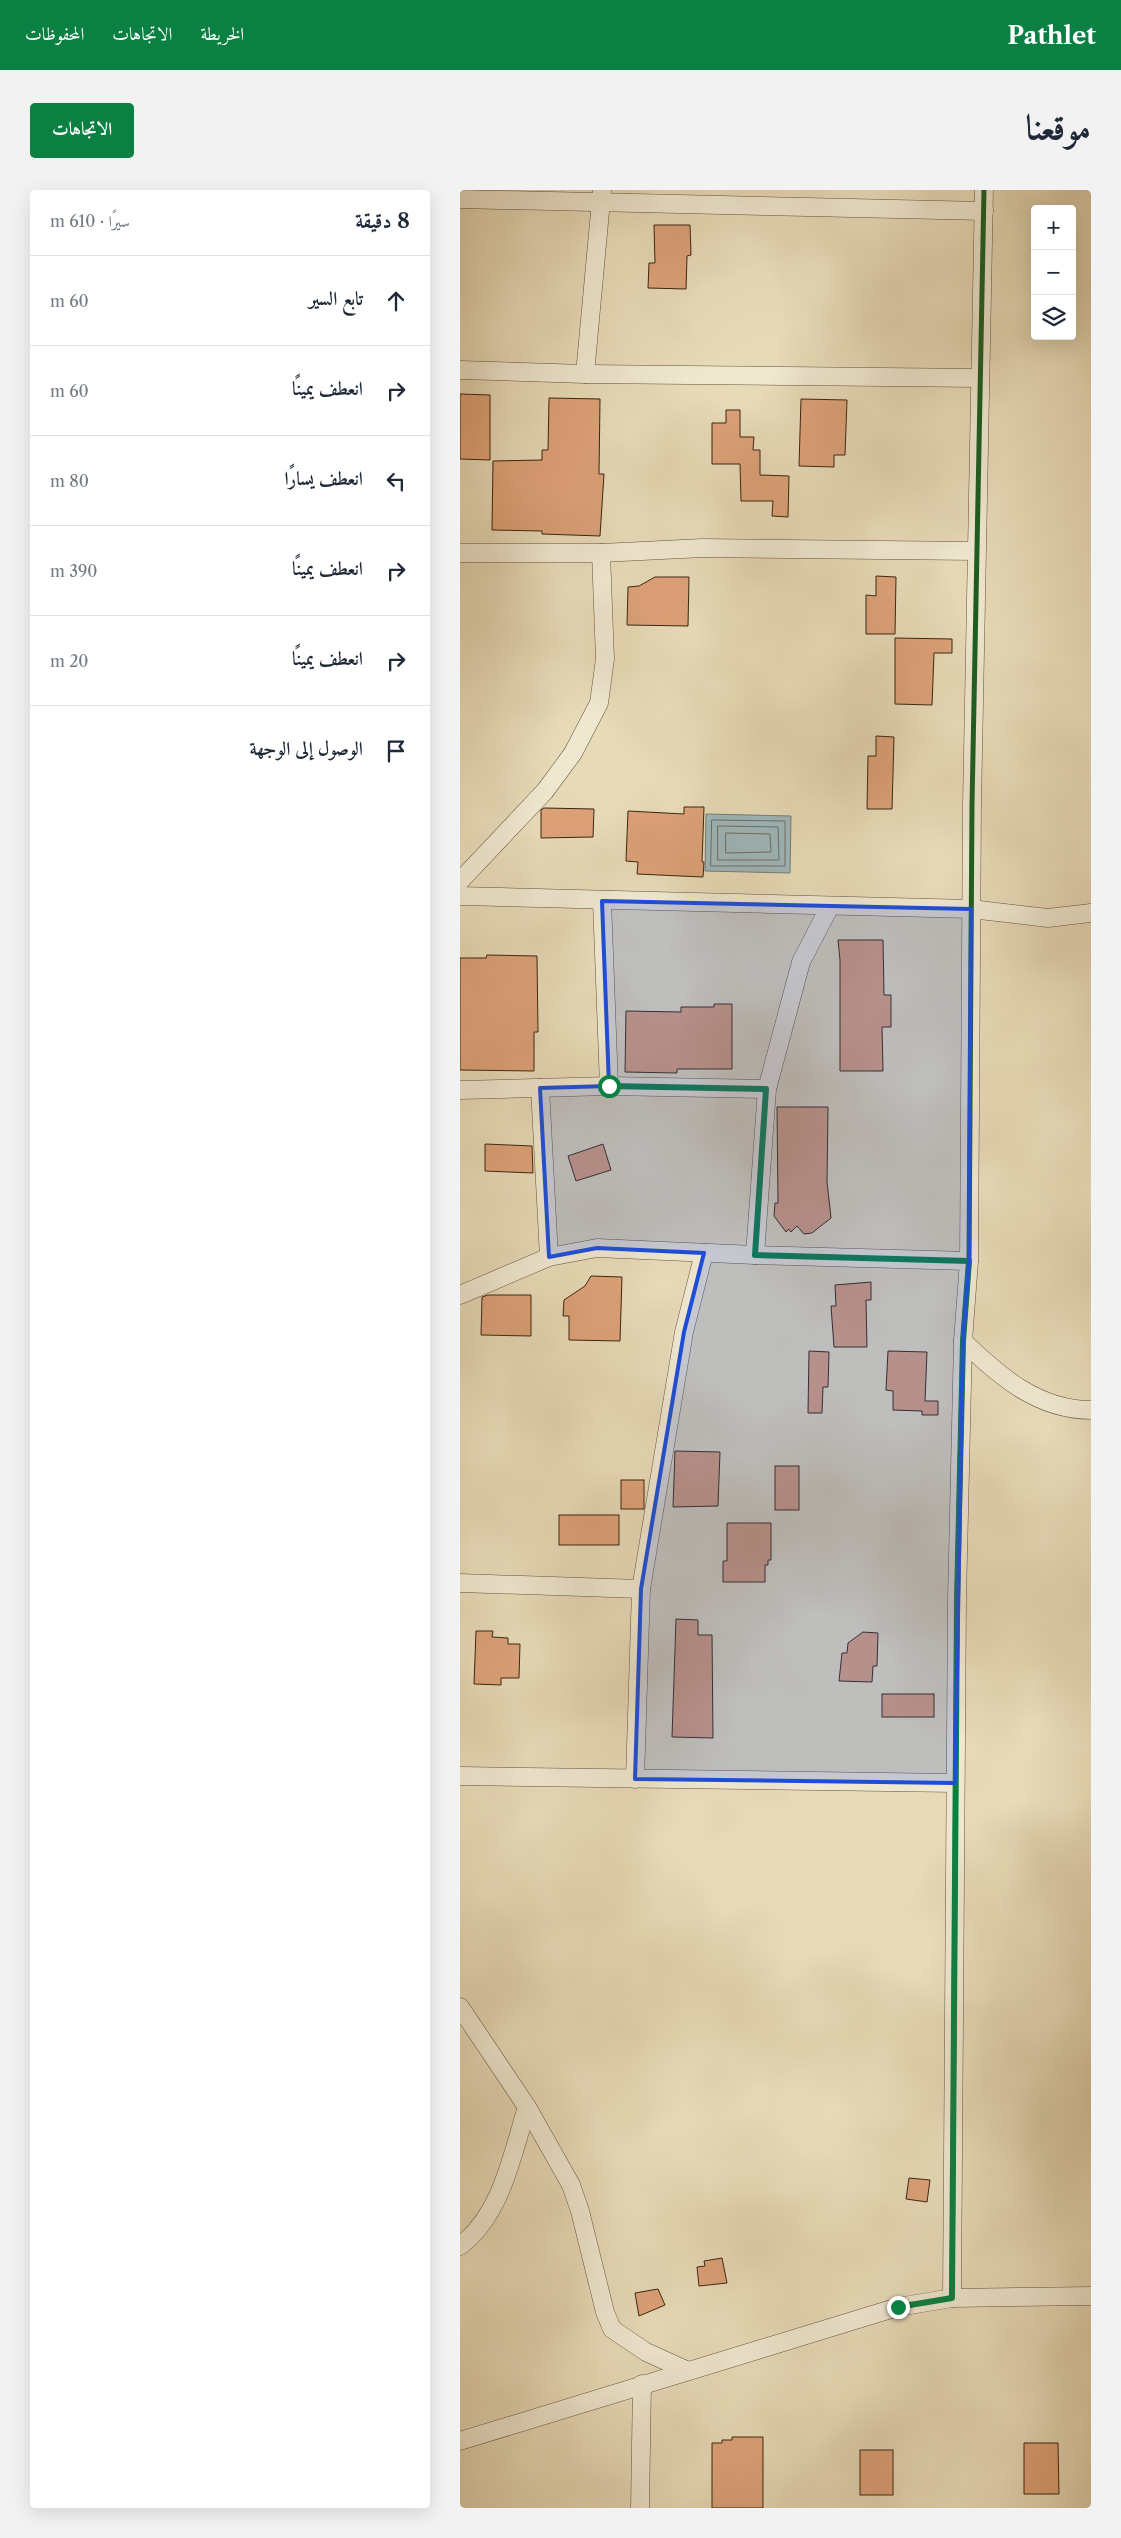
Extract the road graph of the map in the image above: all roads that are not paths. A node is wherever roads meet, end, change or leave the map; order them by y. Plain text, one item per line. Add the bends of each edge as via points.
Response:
1 (984, 190) edge
2 (602, 195) edge
3 (460, 199) edge
4 (984, 211) junction
5 (460, 370) edge
6 (585, 374) junction
7 (980, 378) junction
8 (976, 551) junction
9 (460, 552) edge
10 (601, 553) junction
11 (460, 880) edge
12 (460, 896) edge
13 (602, 901) junction
14 (830, 906) junction
15 (971, 909) junction
16 (1091, 912) edge
17 (609, 1086) junction
18 (540, 1088) junction
19 (766, 1089) junction
20 (460, 1090) edge
21 (704, 1253) junction
22 (755, 1255) junction
23 (549, 1257) junction
24 (969, 1261) junction
25 (460, 1295) edge
26 (963, 1341) junction
27 (1091, 1410) edge
28 (460, 1582) edge
29 (641, 1589) junction
30 (460, 1776) edge
31 (635, 1779) junction
32 (955, 1783) junction
33 (460, 2008) edge
34 (527, 2107) junction
35 (460, 2246) edge
36 (1091, 2296) edge
37 (952, 2298) junction
38 (688, 2371) junction
39 (642, 2384) junction
40 (460, 2441) edge
41 (640, 2508) edge

1 - 4 street
2 - 3 street
2 - 4 street
2 - 6 street
4 - 7 street
5 - 6 street
6 - 7 street
7 - 8 street
8 - 10 street via 703,548
8 - 15 street
9 - 10 street
10 - 11 street via 605,659 599,703 573,753 546,791
12 - 13 street
13 - 14 street
13 - 17 street
14 - 15 street
14 - 19 street via 801,962
15 - 16 street via 1048,918
15 - 24 street
17 - 18 street
17 - 19 street
18 - 20 street
18 - 23 street
19 - 22 street
21 - 22 street
21 - 23 street via 597,1248
21 - 29 street via 684,1332
22 - 24 street
23 - 25 street
24 - 26 street
26 - 27 street via 997,1374 1048,1404 1072,1410
26 - 32 street
28 - 29 street
29 - 31 street
30 - 31 street
31 - 32 street
32 - 37 street
33 - 34 street
34 - 35 street via 492,2210 480,2228
34 - 38 street via 571,2185 612,2329 638,2347
36 - 37 street
37 - 38 street via 898,2307
38 - 39 street
39 - 40 street
39 - 41 street

